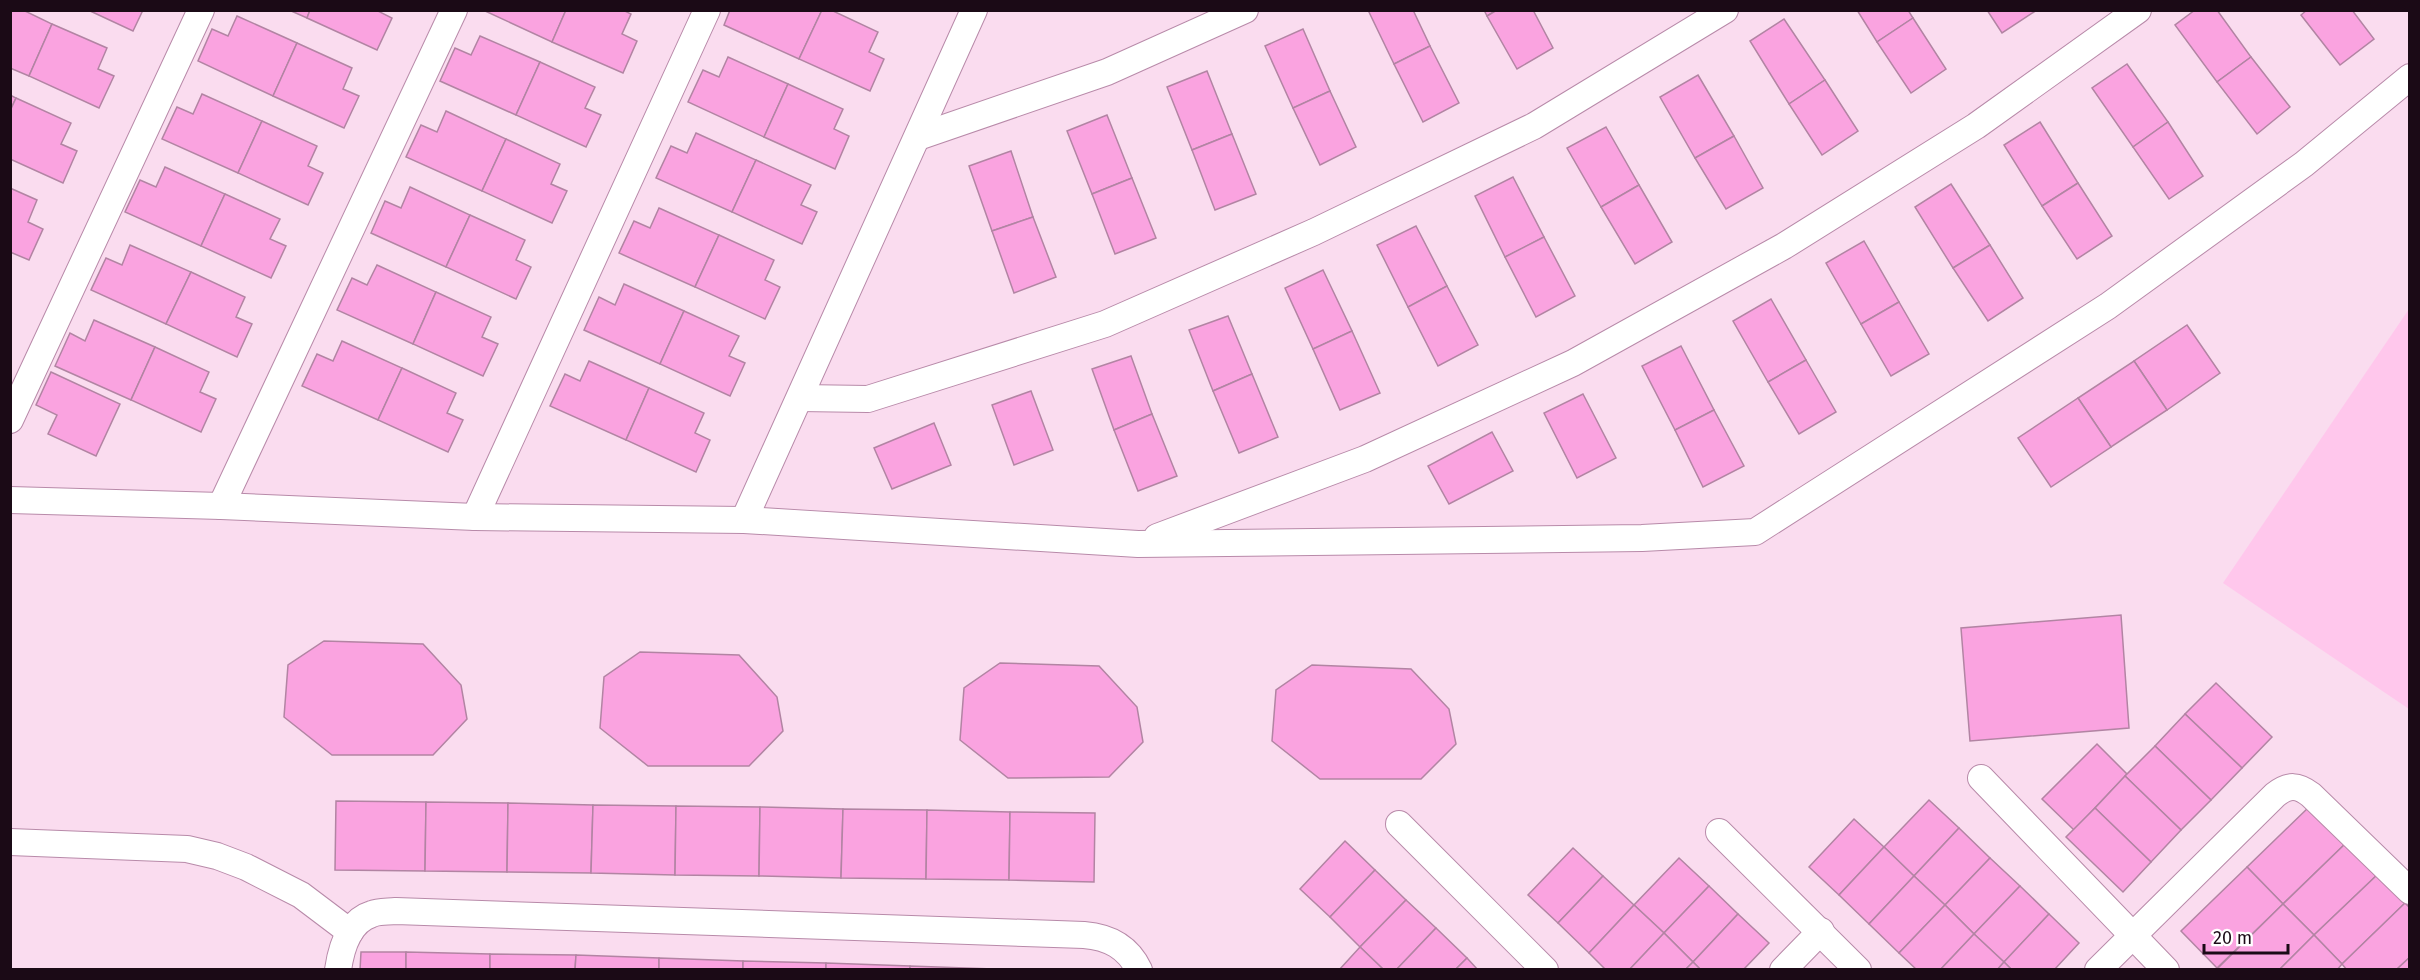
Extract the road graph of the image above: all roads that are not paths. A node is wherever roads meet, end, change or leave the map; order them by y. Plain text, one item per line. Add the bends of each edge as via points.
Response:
1 (201, 10) edge
2 (454, 10) edge
3 (707, 10) edge
4 (974, 10) edge
5 (1245, 10) edge
6 (1725, 10) edge
7 (2138, 10) edge
8 (2409, 77) edge
9 (918, 137) junction
10 (800, 398) junction
11 (10, 420) edge
12 (10, 500) edge
13 (221, 506) junction
14 (475, 517) junction
15 (744, 520) junction
16 (1138, 544) junction
17 (1982, 778) dead end
18 (1399, 824) dead end
19 (1719, 831) dead end
20 (10, 843) edge
21 (2409, 891) edge
22 (1821, 931) junction
23 (350, 932) junction
24 (2131, 935) junction
25 (338, 969) edge
26 (1139, 969) edge
27 (1545, 969) edge
28 (1783, 969) edge
29 (1858, 969) edge
30 (2098, 969) edge
31 (2166, 969) edge

1 - 11 street
2 - 13 street
3 - 14 street
4 - 9 street
5 - 9 street via 1107,72
6 - 10 street via 1534,126 1314,232 1105,324 868,399
7 - 16 street via 1976,126 1804,234 1573,363 1365,459
8 - 16 street via 2304,164 2108,306 1755,532 1641,538
9 - 10 street
10 - 15 street
12 - 13 street
13 - 14 street
14 - 15 street
15 - 16 street
17 - 24 street
18 - 27 street
19 - 22 street
20 - 23 street via 187,849 217,856 301,895
21 - 24 street via 2312,795 2293,786 2275,795
22 - 28 street
22 - 29 street
23 - 25 street
23 - 26 street via 371,914 396,911 1084,934 1118,944
24 - 30 street
24 - 31 street

